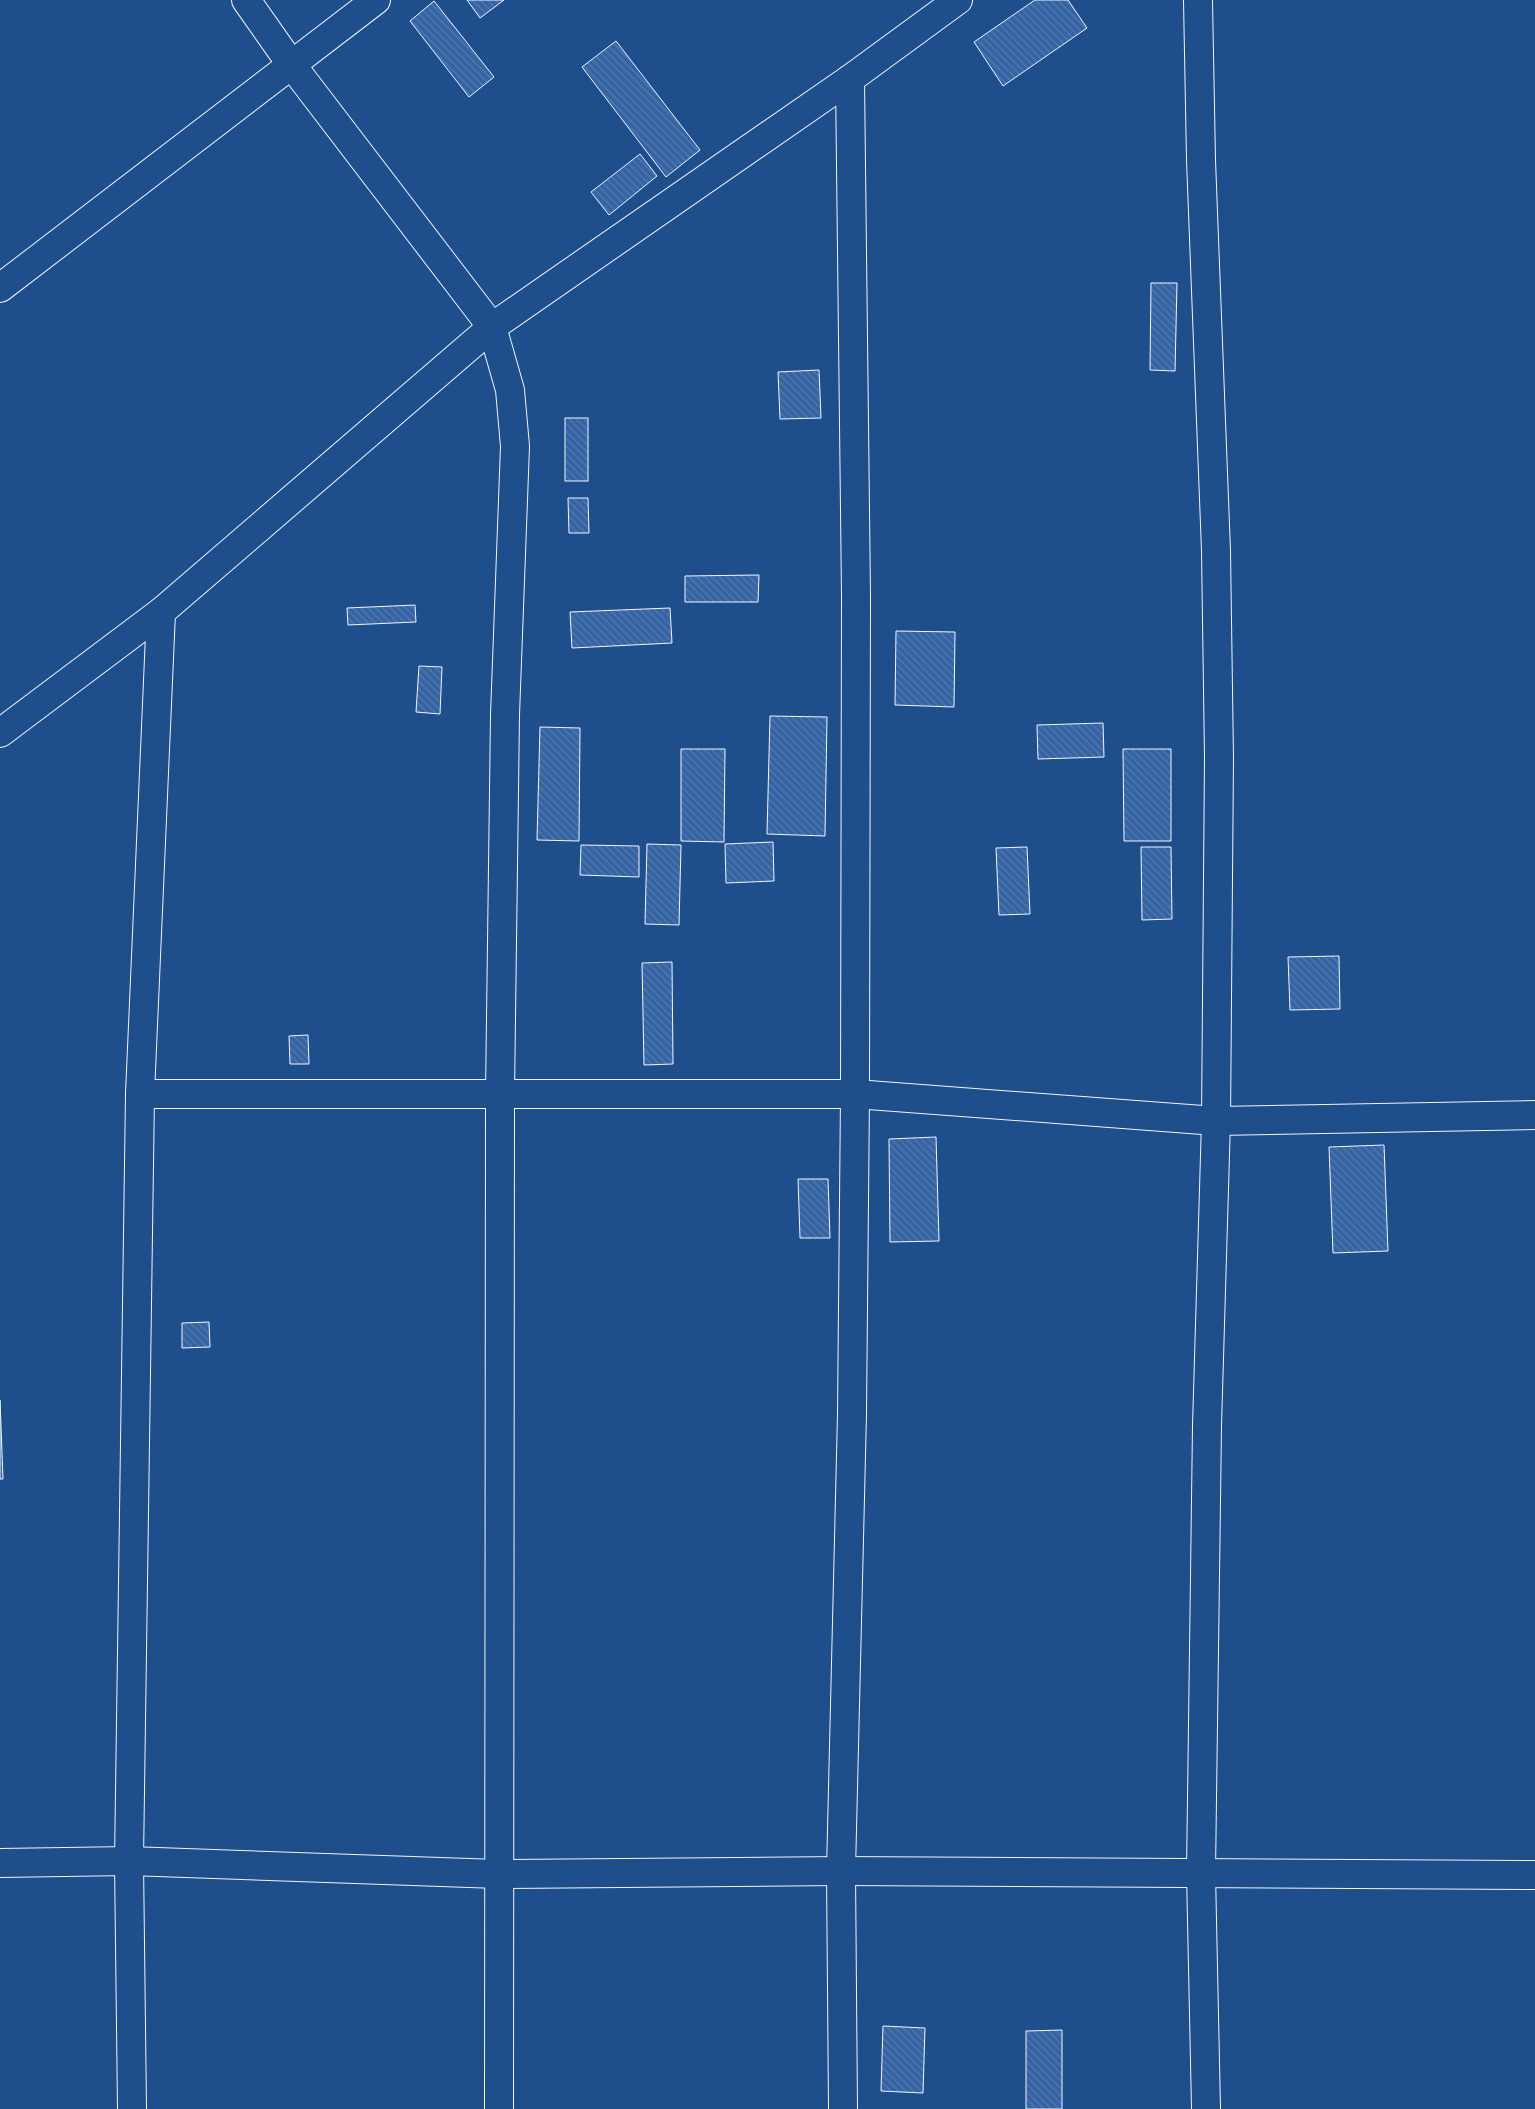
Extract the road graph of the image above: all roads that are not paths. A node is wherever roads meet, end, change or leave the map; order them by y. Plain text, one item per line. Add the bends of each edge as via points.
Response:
1 (246, 0) edge
2 (376, 0) edge
3 (958, 0) edge
4 (1198, 0) edge
5 (292, 64) junction
6 (850, 79) junction
7 (0, 288) edge
8 (492, 327) junction
9 (161, 612) junction
10 (0, 733) edge
11 (140, 1094) junction
12 (500, 1094) junction
13 (855, 1094) junction
14 (1535, 1115) edge
15 (1216, 1121) junction
16 (129, 1861) junction
17 (0, 1863) edge
18 (841, 1871) junction
19 (1201, 1873) junction
20 (498, 1874) junction
21 (1535, 1875) edge
22 (132, 2109) edge
23 (499, 2109) edge
24 (843, 2109) edge
25 (1206, 2109) edge

1 - 5 street
2 - 5 street
3 - 6 street
4 - 15 street via 1216,560 1219,758
5 - 7 street
5 - 8 street
6 - 8 street
6 - 13 street via 856,596
8 - 9 street
8 - 12 street via 510,390 515,446 505,715
9 - 10 street
9 - 11 street
11 - 12 street
11 - 16 street
12 - 13 street
12 - 20 street
13 - 15 street
13 - 18 street via 852,1414
14 - 15 street
15 - 19 street via 1207,1426
16 - 17 street
16 - 20 street
16 - 22 street
18 - 19 street
18 - 20 street
18 - 24 street
19 - 21 street
19 - 25 street
20 - 23 street

